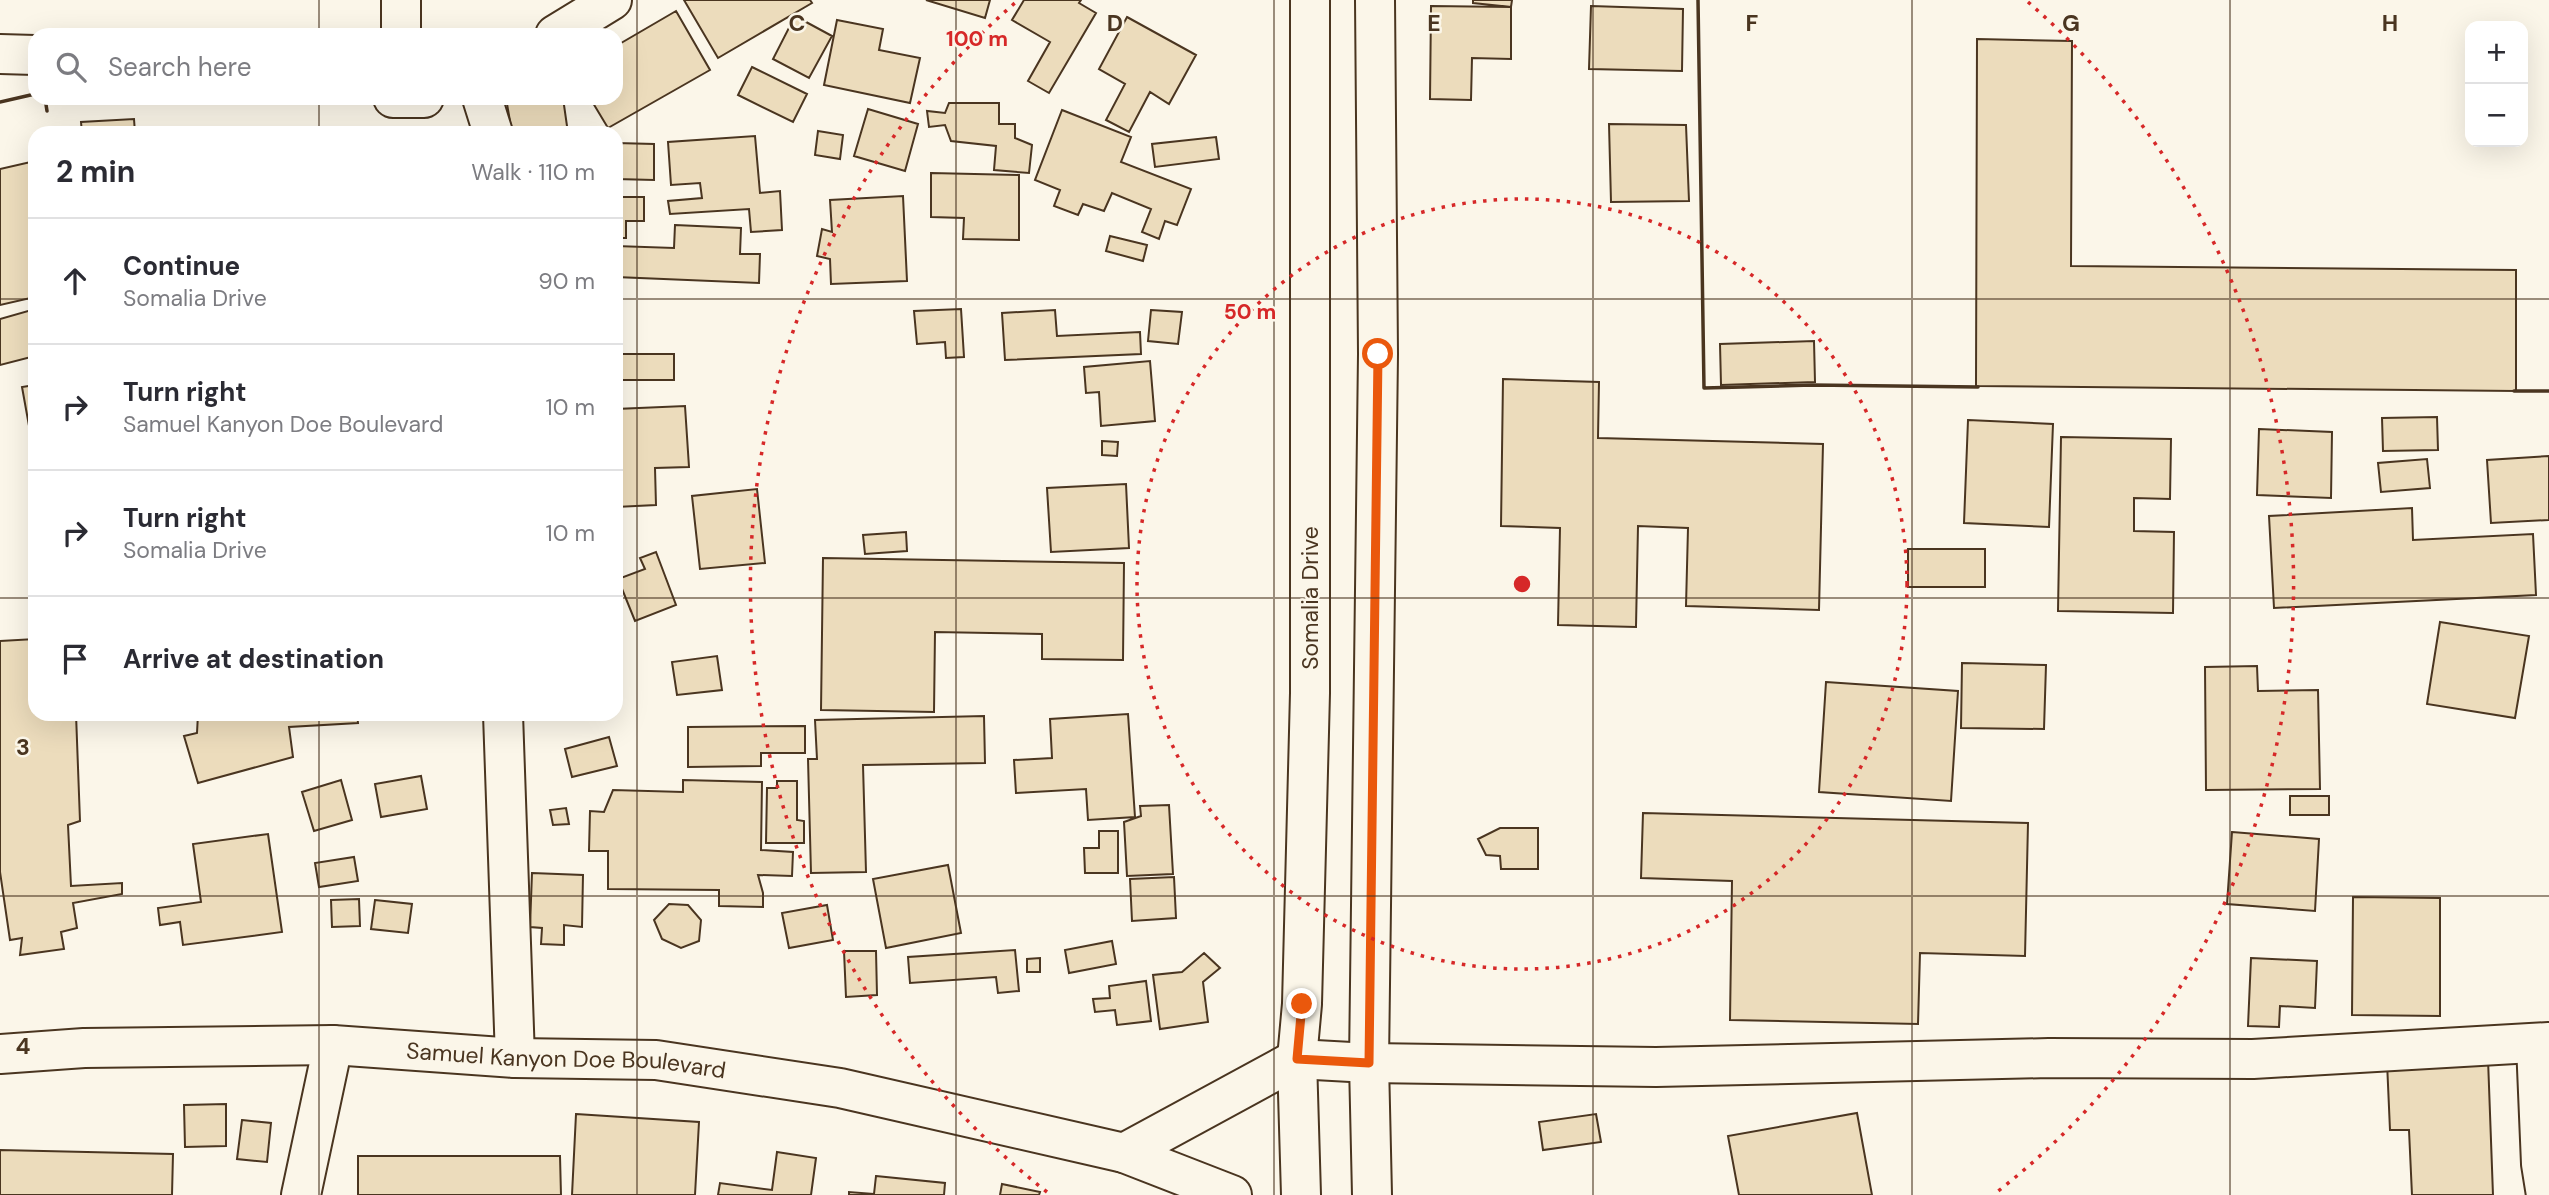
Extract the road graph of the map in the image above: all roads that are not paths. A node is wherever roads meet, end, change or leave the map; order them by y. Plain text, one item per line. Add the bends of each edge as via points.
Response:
1 (401, 0) edge
2 (612, 0) edge
3 (1310, 0) edge
4 (1375, 0) edge
5 (401, 28) edge
6 (566, 28) edge
7 (0, 54) edge
8 (28, 55) edge
9 (484, 105) edge
10 (491, 126) edge
11 (503, 721) edge
12 (2543, 1043) edge
13 (333, 1045) junction
14 (0, 1054) edge
15 (515, 1058) junction
16 (1297, 1059) junction
17 (1369, 1063) junction
18 (1124, 1153) junction
19 (301, 1195) edge
20 (1232, 1195) edge
21 (1301, 1195) edge
22 (1372, 1195) edge
23 (2546, 1195) edge

1 - 5 street
2 - 6 street
3 - 16 street, Somalia Drive via 1310,693
4 - 17 street via 1378,354
7 - 8 street
9 - 10 street
11 - 15 street
12 - 17 street via 2253,1059 2049,1058 1656,1067
12 - 23 street via 2541,1164
13 - 14 street, Samuel Kanyon Doe Boulevard via 84,1048
13 - 15 street, Samuel Kanyon Doe Boulevard
13 - 19 street
15 - 18 street, Samuel Kanyon Doe Boulevard via 656,1060 840,1088
16 - 17 street
16 - 18 street
16 - 21 street, Somalia Drive
17 - 22 street
18 - 20 street, Samuel Kanyon Doe Boulevard

